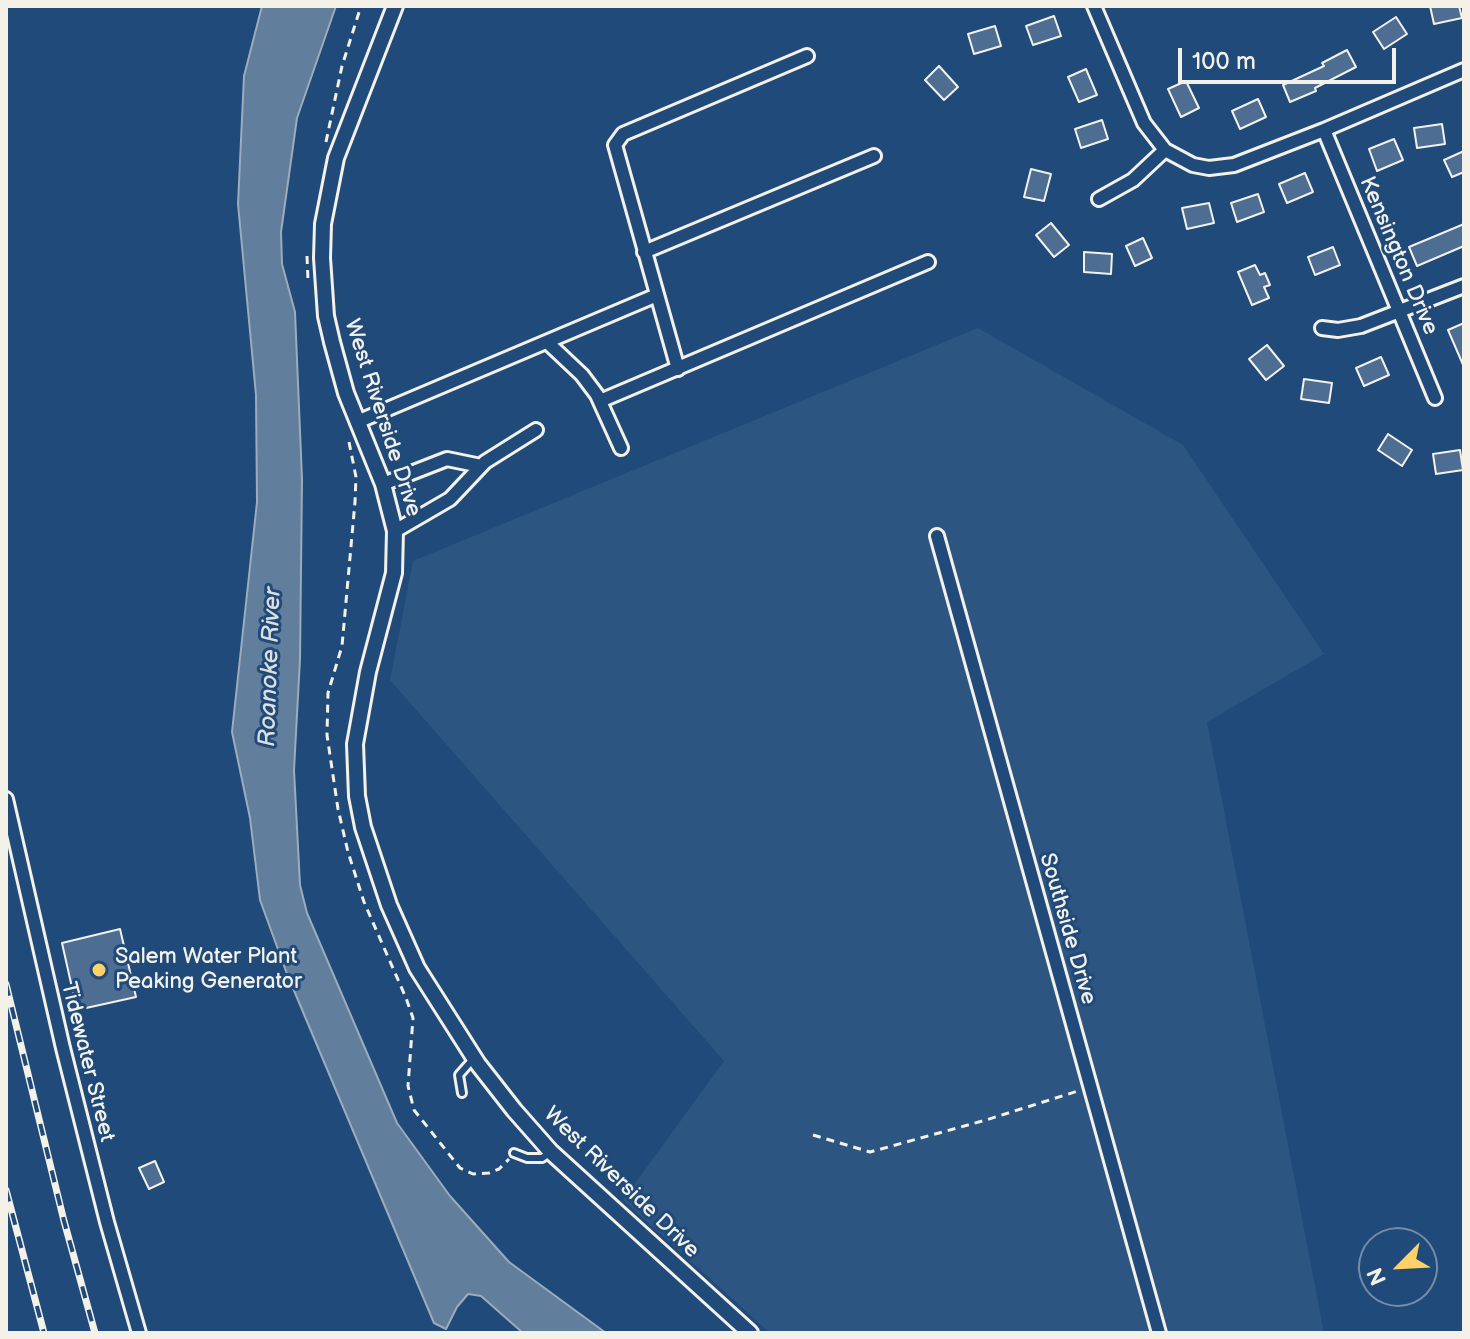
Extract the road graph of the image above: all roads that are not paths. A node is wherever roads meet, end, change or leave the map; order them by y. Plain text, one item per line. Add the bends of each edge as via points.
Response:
1 (395, 6) edge
2 (1094, 6) edge
3 (807, 56) dead end
4 (1464, 70) edge
5 (1324, 130) junction
6 (1165, 150) junction
7 (874, 156) dead end
8 (1099, 199) dead end
9 (644, 252) junction
10 (928, 262) dead end
11 (1464, 286) edge
12 (657, 295) junction
13 (1399, 312) junction
14 (1322, 328) dead end
15 (547, 342) junction
16 (678, 369) junction
17 (1435, 398) dead end
18 (600, 401) junction
19 (357, 422) junction
20 (536, 430) dead end
21 (621, 448) dead end
22 (481, 466) junction
23 (383, 484) junction
24 (395, 531) junction
25 (937, 536) dead end
26 (6, 799) edge
27 (474, 1058) junction
28 (462, 1093) dead end
29 (551, 1152) junction
30 (514, 1153) road end
31 (139, 1333) edge
32 (750, 1333) edge
33 (1159, 1333) edge

1 - 19 street, West Riverside Drive via 336,158 323,224 326,316
2 - 6 street via 1144,123
3 - 9 street via 618,138 615,145
4 - 5 street
5 - 6 street via 1223,168 1193,165
5 - 13 street, Kensington Drive
6 - 8 street via 1133,180
7 - 9 street
9 - 12 street
10 - 16 street
11 - 13 street
12 - 15 street
12 - 16 street
13 - 14 street via 1352,329
13 - 17 street, Kensington Drive
15 - 18 street
15 - 19 street
16 - 18 street
18 - 21 street
19 - 23 street, West Riverside Drive
20 - 22 street
22 - 23 street via 447,459
22 - 24 street via 450,499
23 - 24 street, West Riverside Drive
24 - 27 street, West Riverside Drive via 394,573 360,708 357,796 373,861 404,939
25 - 33 street, Southside Drive
26 - 31 street, Tidewater Street via 48,989
27 - 28 lane via 459,1075
27 - 29 street, West Riverside Drive
29 - 30 lane via 542,1158
29 - 32 street, West Riverside Drive

